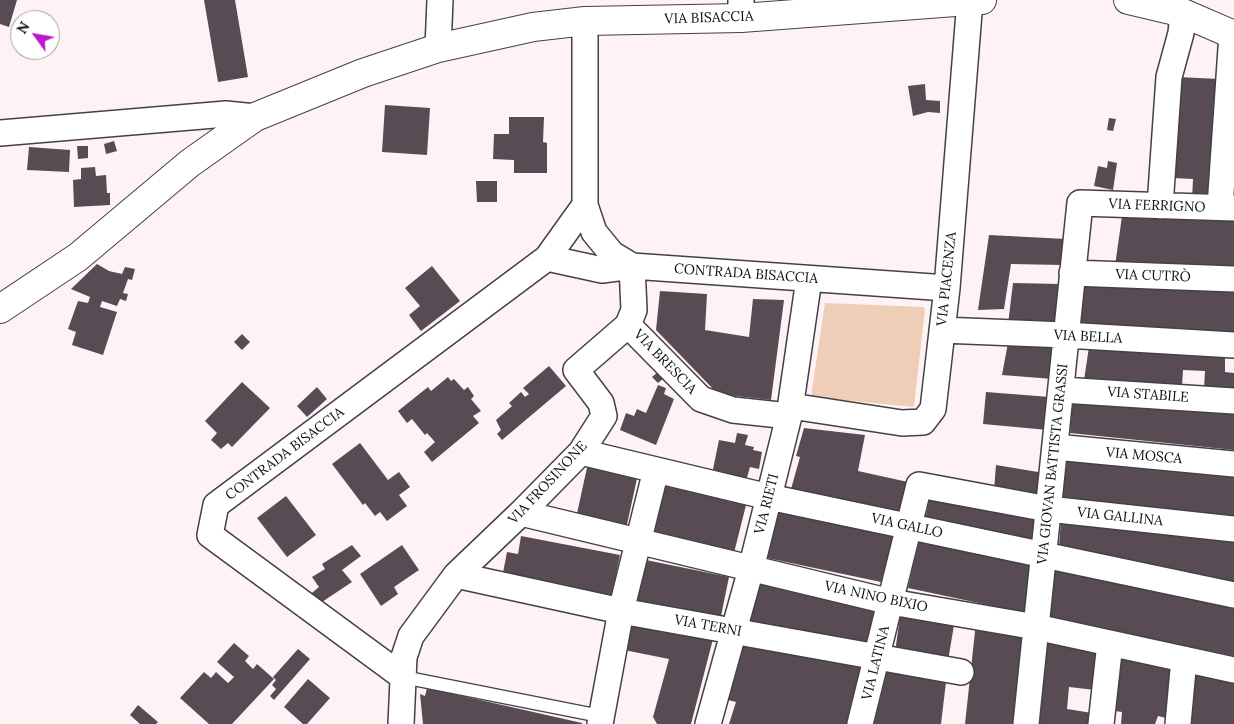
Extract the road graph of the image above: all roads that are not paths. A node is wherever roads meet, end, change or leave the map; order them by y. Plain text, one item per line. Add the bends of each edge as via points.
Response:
1 (440, 0) edge
2 (974, 0) edge
3 (1128, 0) edge
4 (903, 3) edge
5 (835, 6) edge
6 (741, 9) edge
7 (1183, 13) junction
8 (585, 22) junction
9 (1233, 35) edge
10 (438, 48) junction
11 (255, 117) junction
12 (0, 133) edge
13 (1080, 203) joint
14 (585, 205) junction
15 (1160, 206) junction
16 (1227, 208) edge
17 (547, 258) junction
18 (632, 266) junction
19 (1072, 273) junction
20 (809, 279) junction
21 (1234, 280) edge
22 (947, 288) junction
23 (0, 309) edge
24 (628, 325) junction
25 (942, 330) junction
26 (1065, 335) junction
27 (1234, 345) edge
28 (1062, 390) junction
29 (1234, 401) edge
30 (790, 411) junction
31 (1055, 447) junction
32 (581, 452) junction
33 (1234, 464) edge
34 (656, 470) junction
35 (919, 485) joint
36 (769, 497) junction
37 (1048, 510) junction
38 (521, 513) junction
39 (909, 526) junction
40 (1234, 529) edge
41 (639, 540) junction
42 (1044, 556) junction
43 (751, 569) junction
44 (456, 575) junction
45 (1234, 595) edge
46 (891, 602) junction
47 (621, 611) junction
48 (1036, 627) junction
49 (734, 631) junction
50 (1110, 643) junction
51 (877, 656) junction
52 (1184, 659) junction
53 (1234, 670) edge
54 (961, 672) dead end
55 (403, 677) junction
56 (600, 720) edge
57 (401, 724) edge
58 (708, 724) edge
59 (860, 724) edge
60 (1026, 724) edge
61 (1101, 724) edge
62 (1178, 724) edge

1 - 10 street
2 - 4 street, VIA BISACCIA
2 - 22 street, VIA PIACENZA
3 - 7 street
4 - 5 street, VIA BISACCIA
5 - 6 street, VIA BISACCIA
6 - 8 street, VIA BISACCIA
7 - 9 street
7 - 15 street via 1169,77
8 - 10 street, VIA BISACCIA via 533,27
8 - 14 street
9 - 16 street via 1228,79
10 - 11 street, VIA BISACCIA via 363,73
11 - 12 street via 226,114
11 - 23 street, VIA BISACCIA via 190,163 78,257
13 - 15 street, VIA FERRIGNO
13 - 19 street, VIA GIOVAN BATTISTA GRASSI
14 - 17 street, CONTRADA BISACCIA
14 - 18 street via 600,240 612,254
15 - 16 street, VIA FERRIGNO
17 - 18 street, CONTRADA BISACCIA via 602,270
17 - 55 street, CONTRADA BISACCIA via 216,505 210,534
18 - 20 street, CONTRADA BISACCIA
18 - 24 street via 634,310
19 - 21 street, VIA CUTRÒ
19 - 26 street, VIA GIOVAN BATTISTA GRASSI
20 - 22 street, CONTRADA BISACCIA
20 - 30 street, VIA RIETI
22 - 25 street, VIA PIACENZA
24 - 30 street, VIA BRESCIA via 701,399 733,410
24 - 32 street, VIA FROSINONE via 576,370 601,404 604,416
25 - 26 street, VIA BELLA
25 - 30 street, VIA PIACENZA via 933,409 923,422 902,423
26 - 27 street, VIA BELLA
26 - 28 street, VIA GIOVAN BATTISTA GRASSI
28 - 29 street, VIA STABILE
28 - 31 street, VIA GIOVAN BATTISTA GRASSI
30 - 36 street, VIA RIETI
31 - 33 street, VIA MOSCA
31 - 37 street, VIA GIOVAN BATTISTA GRASSI
32 - 34 street, VIA GALLO
32 - 38 street, VIA FROSINONE
34 - 36 street, VIA GALLO
34 - 41 street
35 - 37 street, VIA GALLINA
35 - 39 street, VIA LATINA
36 - 39 street, VIA GALLO
36 - 43 street, VIA RIETI
37 - 40 street, VIA GALLINA
37 - 42 street, VIA GIOVAN BATTISTA GRASSI
38 - 41 street, VIA NINO BIXIO
38 - 44 street, VIA FROSINONE
39 - 42 street, VIA GALLO
39 - 46 street, VIA LATINA
41 - 43 street, VIA NINO BIXIO
41 - 47 street
42 - 45 street, VIA GALLO
42 - 48 street, VIA GIOVAN BATTISTA GRASSI
43 - 46 street, VIA NINO BIXIO
43 - 49 street, VIA RIETI
44 - 47 street, VIA TERNI
44 - 55 street, VIA FROSINONE via 411,636 404,658
46 - 48 street, VIA NINO BIXIO
46 - 51 street, VIA LATINA
47 - 49 street, VIA TERNI
47 - 56 street
48 - 50 street, VIA NINO BIXIO
48 - 60 street, VIA GIOVAN BATTISTA GRASSI
49 - 51 street, VIA TERNI
49 - 58 street, VIA RIETI
50 - 52 street, VIA NINO BIXIO
50 - 61 street
51 - 54 street, VIA TERNI
51 - 59 street, VIA LATINA
52 - 53 street, VIA NINO BIXIO
52 - 62 street
55 - 56 lane
55 - 57 street, VIA FROSINONE

